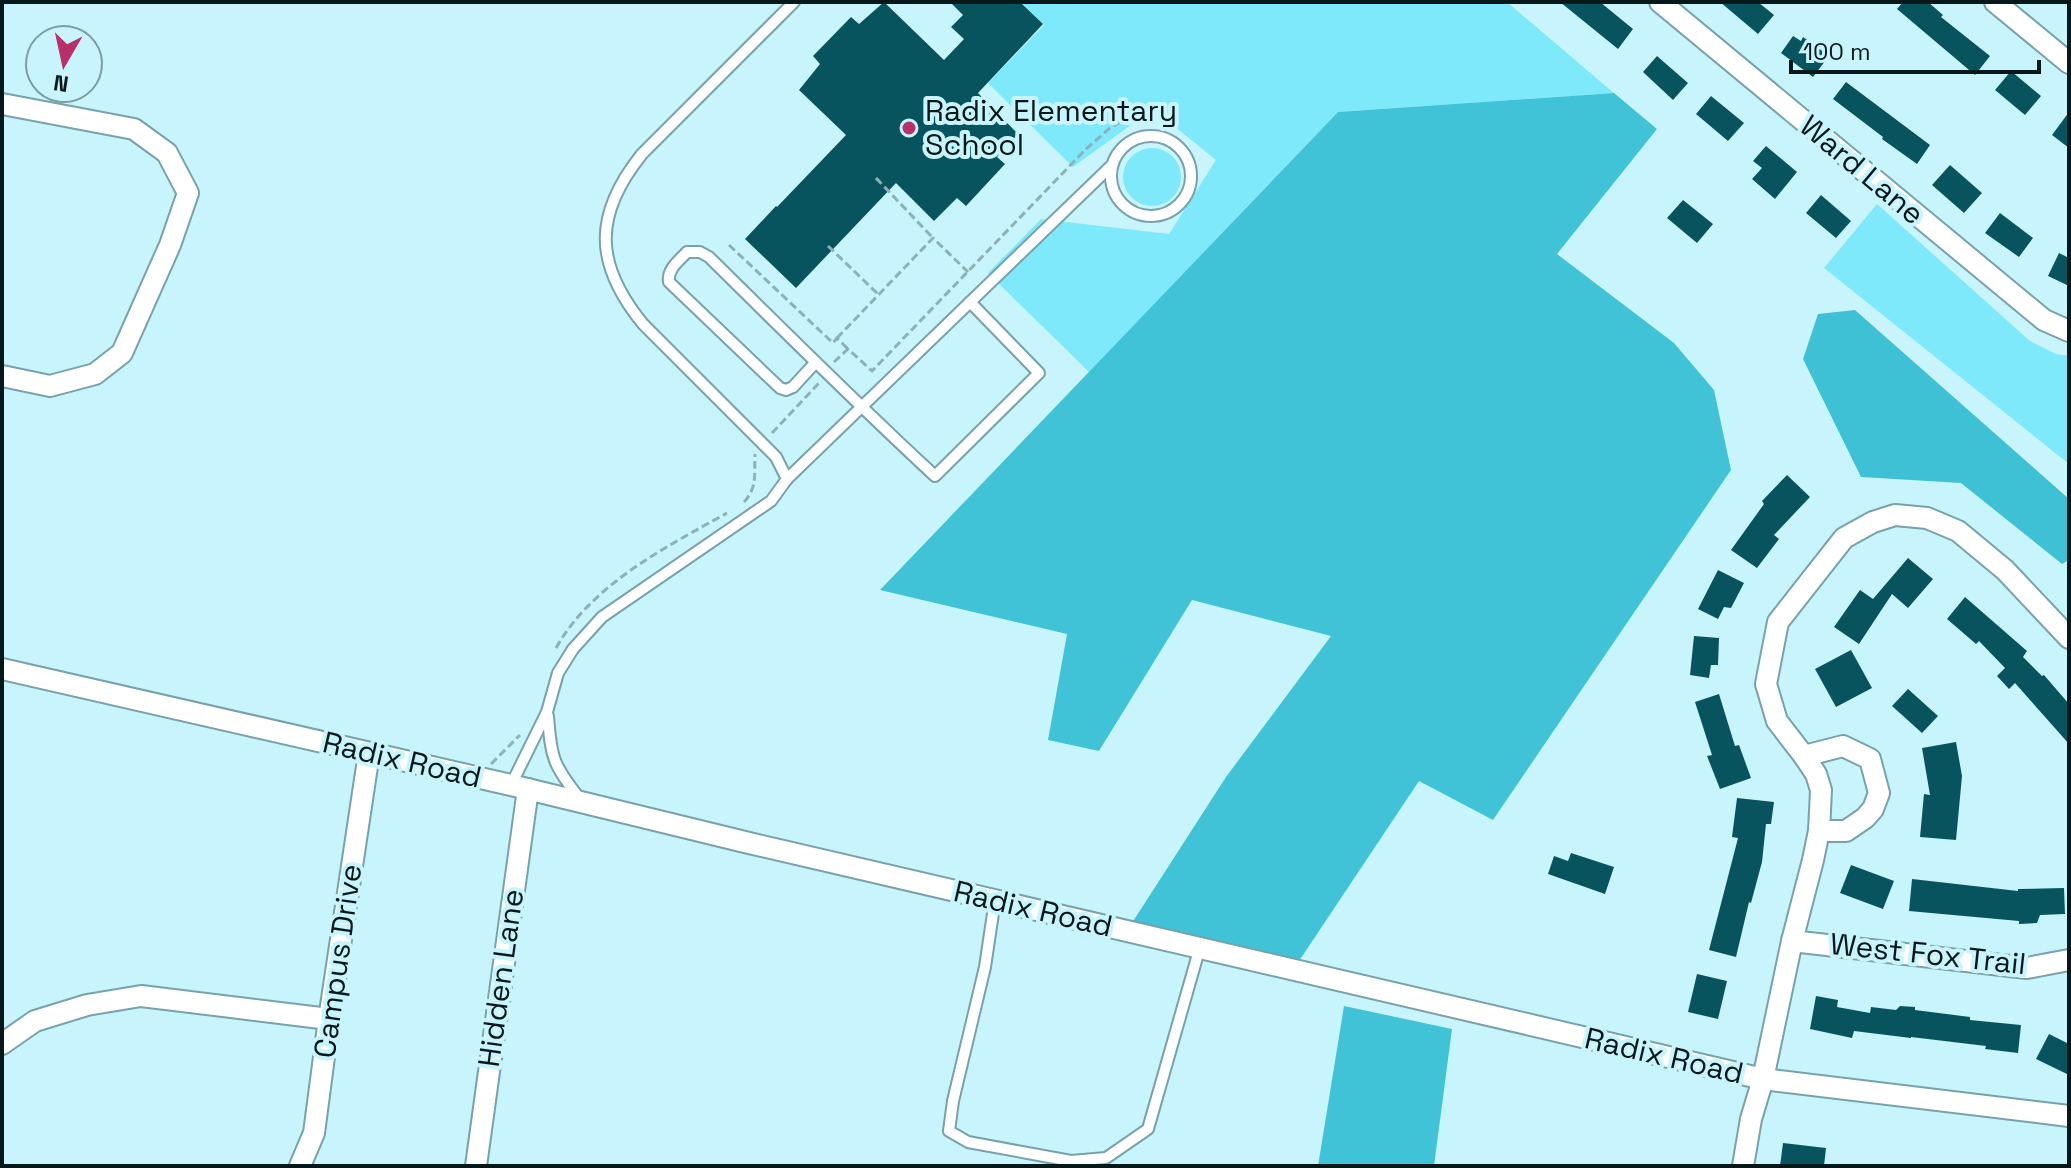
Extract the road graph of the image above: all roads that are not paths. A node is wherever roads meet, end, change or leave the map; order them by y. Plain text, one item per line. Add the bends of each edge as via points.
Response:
1 (794, 2) edge
2 (1660, 2) edge
3 (1995, 2) edge
4 (2069, 63) edge
5 (2, 104) edge
6 (1111, 166) junction
7 (970, 302) junction
8 (2069, 331) edge
9 (815, 363) junction
10 (2, 376) edge
11 (860, 408) junction
12 (787, 479) junction
13 (2069, 638) edge
14 (2, 669) edge
15 (547, 712) junction
16 (369, 753) junction
17 (1804, 756) junction
18 (519, 787) junction
19 (584, 803) junction
20 (1819, 831) junction
21 (995, 900) junction
22 (1792, 941) junction
23 (1200, 947) junction
24 (2067, 967) edge
25 (329, 1019) junction
26 (2, 1044) edge
27 (1763, 1079) junction
28 (2069, 1116) edge
29 (300, 1166) edge
30 (476, 1166) edge
31 (1743, 1166) edge

1 - 12 lane via 642,154 616,193 605,230 610,269 627,304 776,457
2 - 8 street, Ward Lane via 2044,320
3 - 4 street
5 - 10 street via 134,129 167,153 188,193 122,353 95,374 50,386
6 - 6 lane via 1121,148 1141,136 1164,138 1183,151 1192,172 1187,195 1171,212 1149,217 1127,210 1112,192
6 - 7 lane
7 - 11 lane
7 - 11 lane via 1039,373 935,476
9 - 9 lane via 709,257 687,252 671,269 669,282 780,388 793,387
9 - 11 lane
11 - 12 lane
12 - 15 lane via 749,518 602,617 558,673
13 - 17 street via 2005,570 1958,531 1927,518 1895,515 1873,522 1844,538 1778,622 1766,684 1777,721
14 - 16 street, Radix Road
15 - 18 lane
15 - 19 lane via 553,758
16 - 18 street, Radix Road
16 - 25 street, Campus Drive
17 - 20 street via 1821,790
17 - 20 street via 1843,746 1870,759 1879,793 1873,809 1846,831
18 - 19 street, Radix Road
18 - 30 street, Hidden Lane
19 - 21 street, Radix Road
20 - 22 street
21 - 23 street, Radix Road
21 - 23 lane via 949,1131 968,1142 1071,1161 1106,1158 1148,1129
22 - 24 street, West Fox Trail via 2027,968
22 - 27 street
23 - 27 street, Radix Road
25 - 26 street via 141,996 35,1021
25 - 29 street, Campus Drive via 314,1133
27 - 28 street, Radix Road
27 - 31 street

